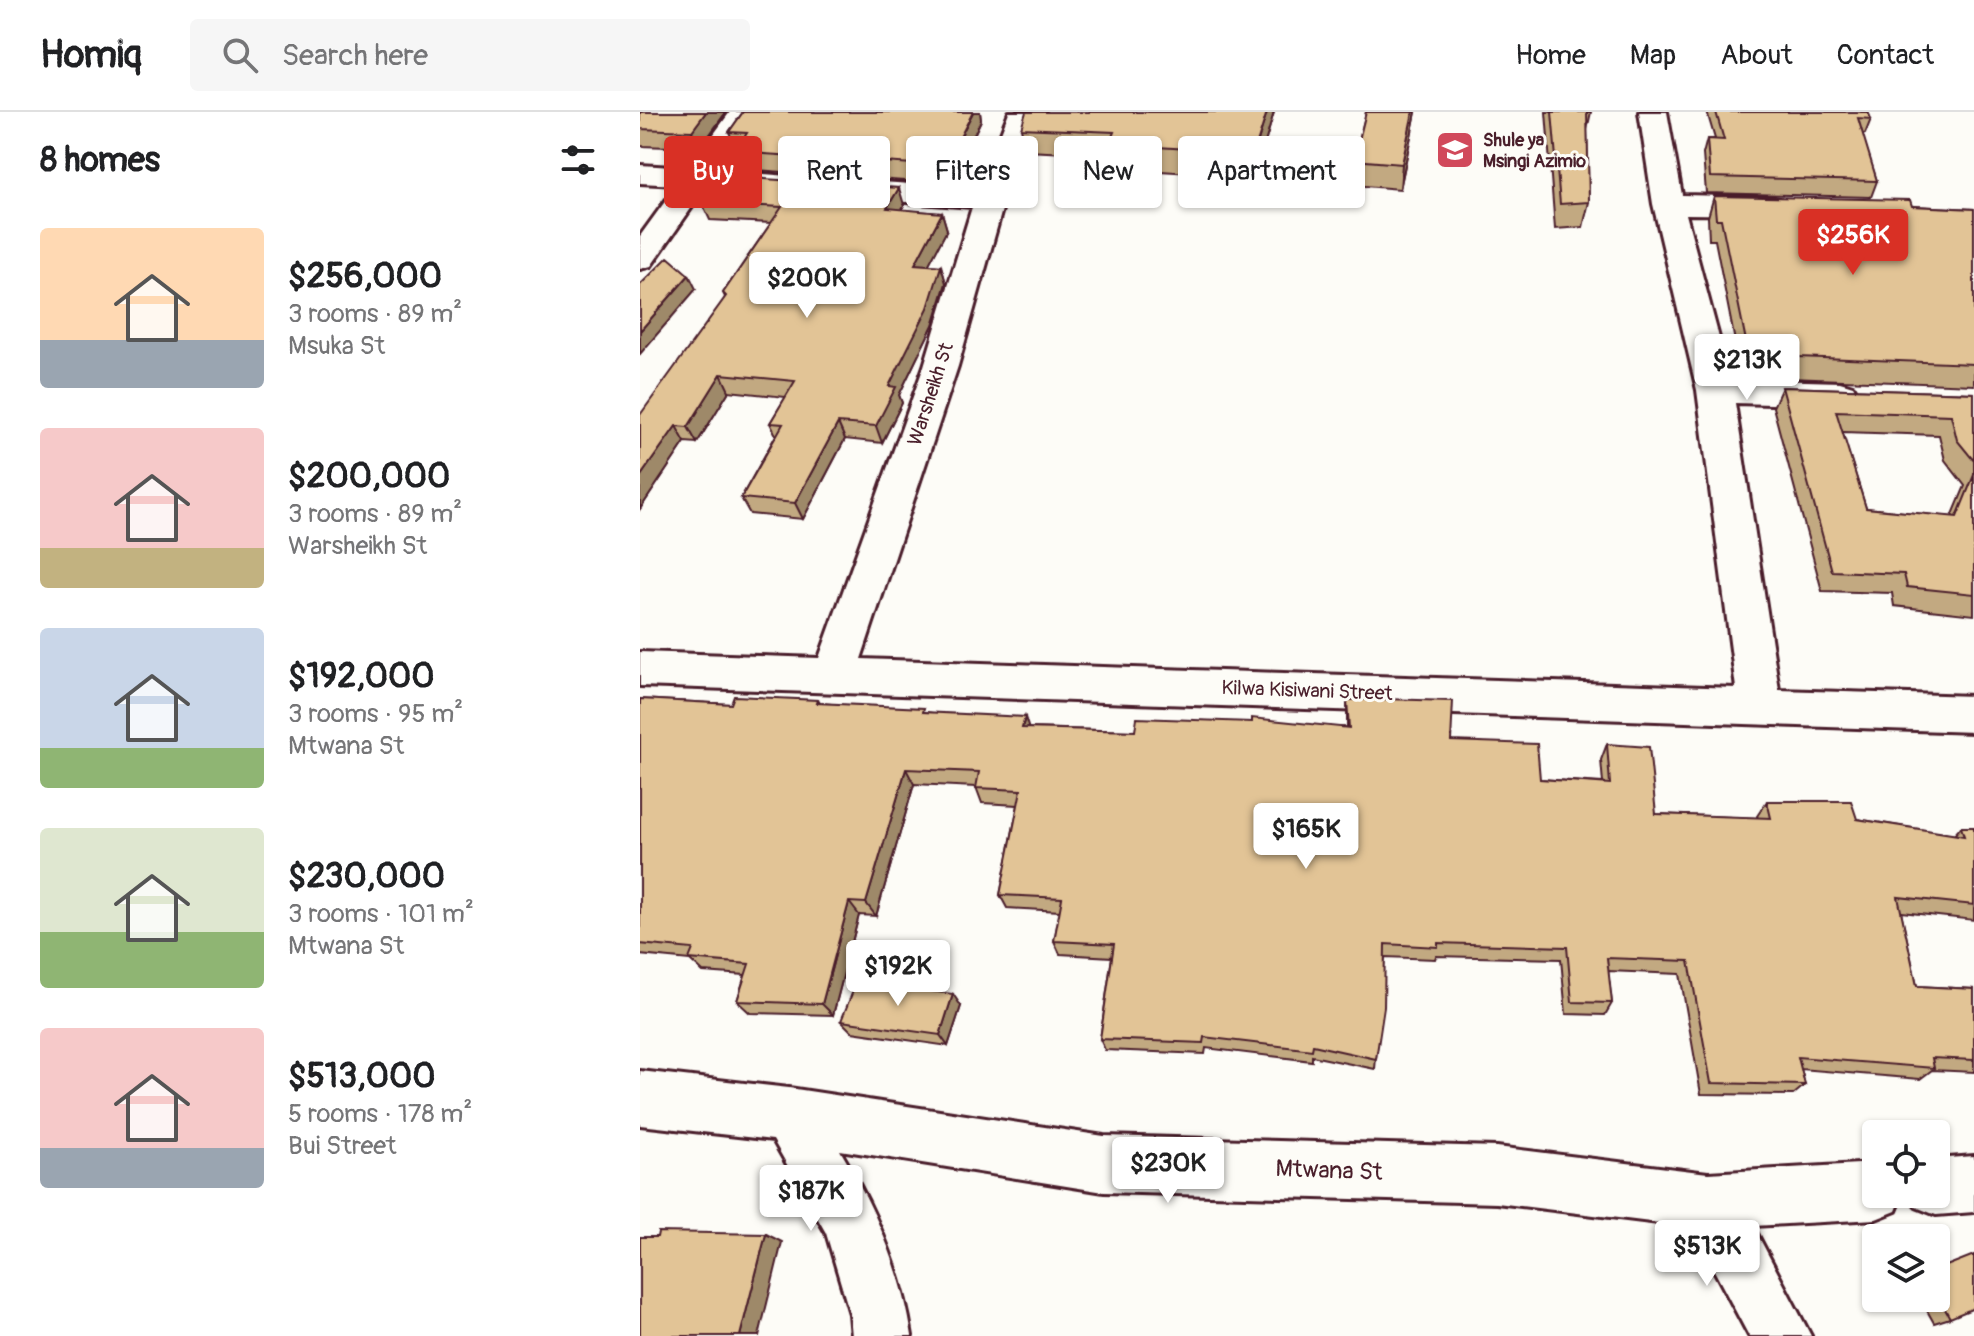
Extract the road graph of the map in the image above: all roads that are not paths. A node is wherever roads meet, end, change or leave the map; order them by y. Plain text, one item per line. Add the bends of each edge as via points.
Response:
1 (744, 112) edge
2 (1023, 112) edge
3 (1653, 112) edge
4 (728, 136) edge
5 (1014, 136) edge
6 (640, 174) edge
7 (664, 175) edge
8 (762, 182) edge
9 (906, 193) edge
10 (1668, 204) junction
11 (1806, 207) edge
12 (678, 208) edge
13 (987, 208) edge
14 (640, 259) edge
15 (1715, 390) junction
16 (1867, 395) edge
17 (640, 669) edge
18 (834, 675) junction
19 (1760, 705) junction
20 (1974, 714) edge
21 (640, 1098) edge
22 (789, 1115) junction
23 (1974, 1184) edge
24 (1950, 1186) edge
25 (1862, 1192) edge
26 (1708, 1201) junction
27 (882, 1336) edge
28 (1781, 1336) edge

1 - 4 street
2 - 5 street, Warsheikh St
3 - 10 street
6 - 7 street
8 - 9 street
10 - 11 street
10 - 15 street
12 - 14 street
13 - 18 street, Warsheikh St via 941,366
15 - 16 street
15 - 19 street
17 - 18 street, Kilwa Kisiwani Street
18 - 19 street, Kilwa Kisiwani Street
19 - 20 street, Kilwa Kisiwani Street
21 - 22 street, Mtwana St
22 - 26 street, Mtwana St via 1104,1164 1497,1175
22 - 27 street via 851,1222
23 - 24 street
25 - 26 street, Mtwana St
26 - 28 street

